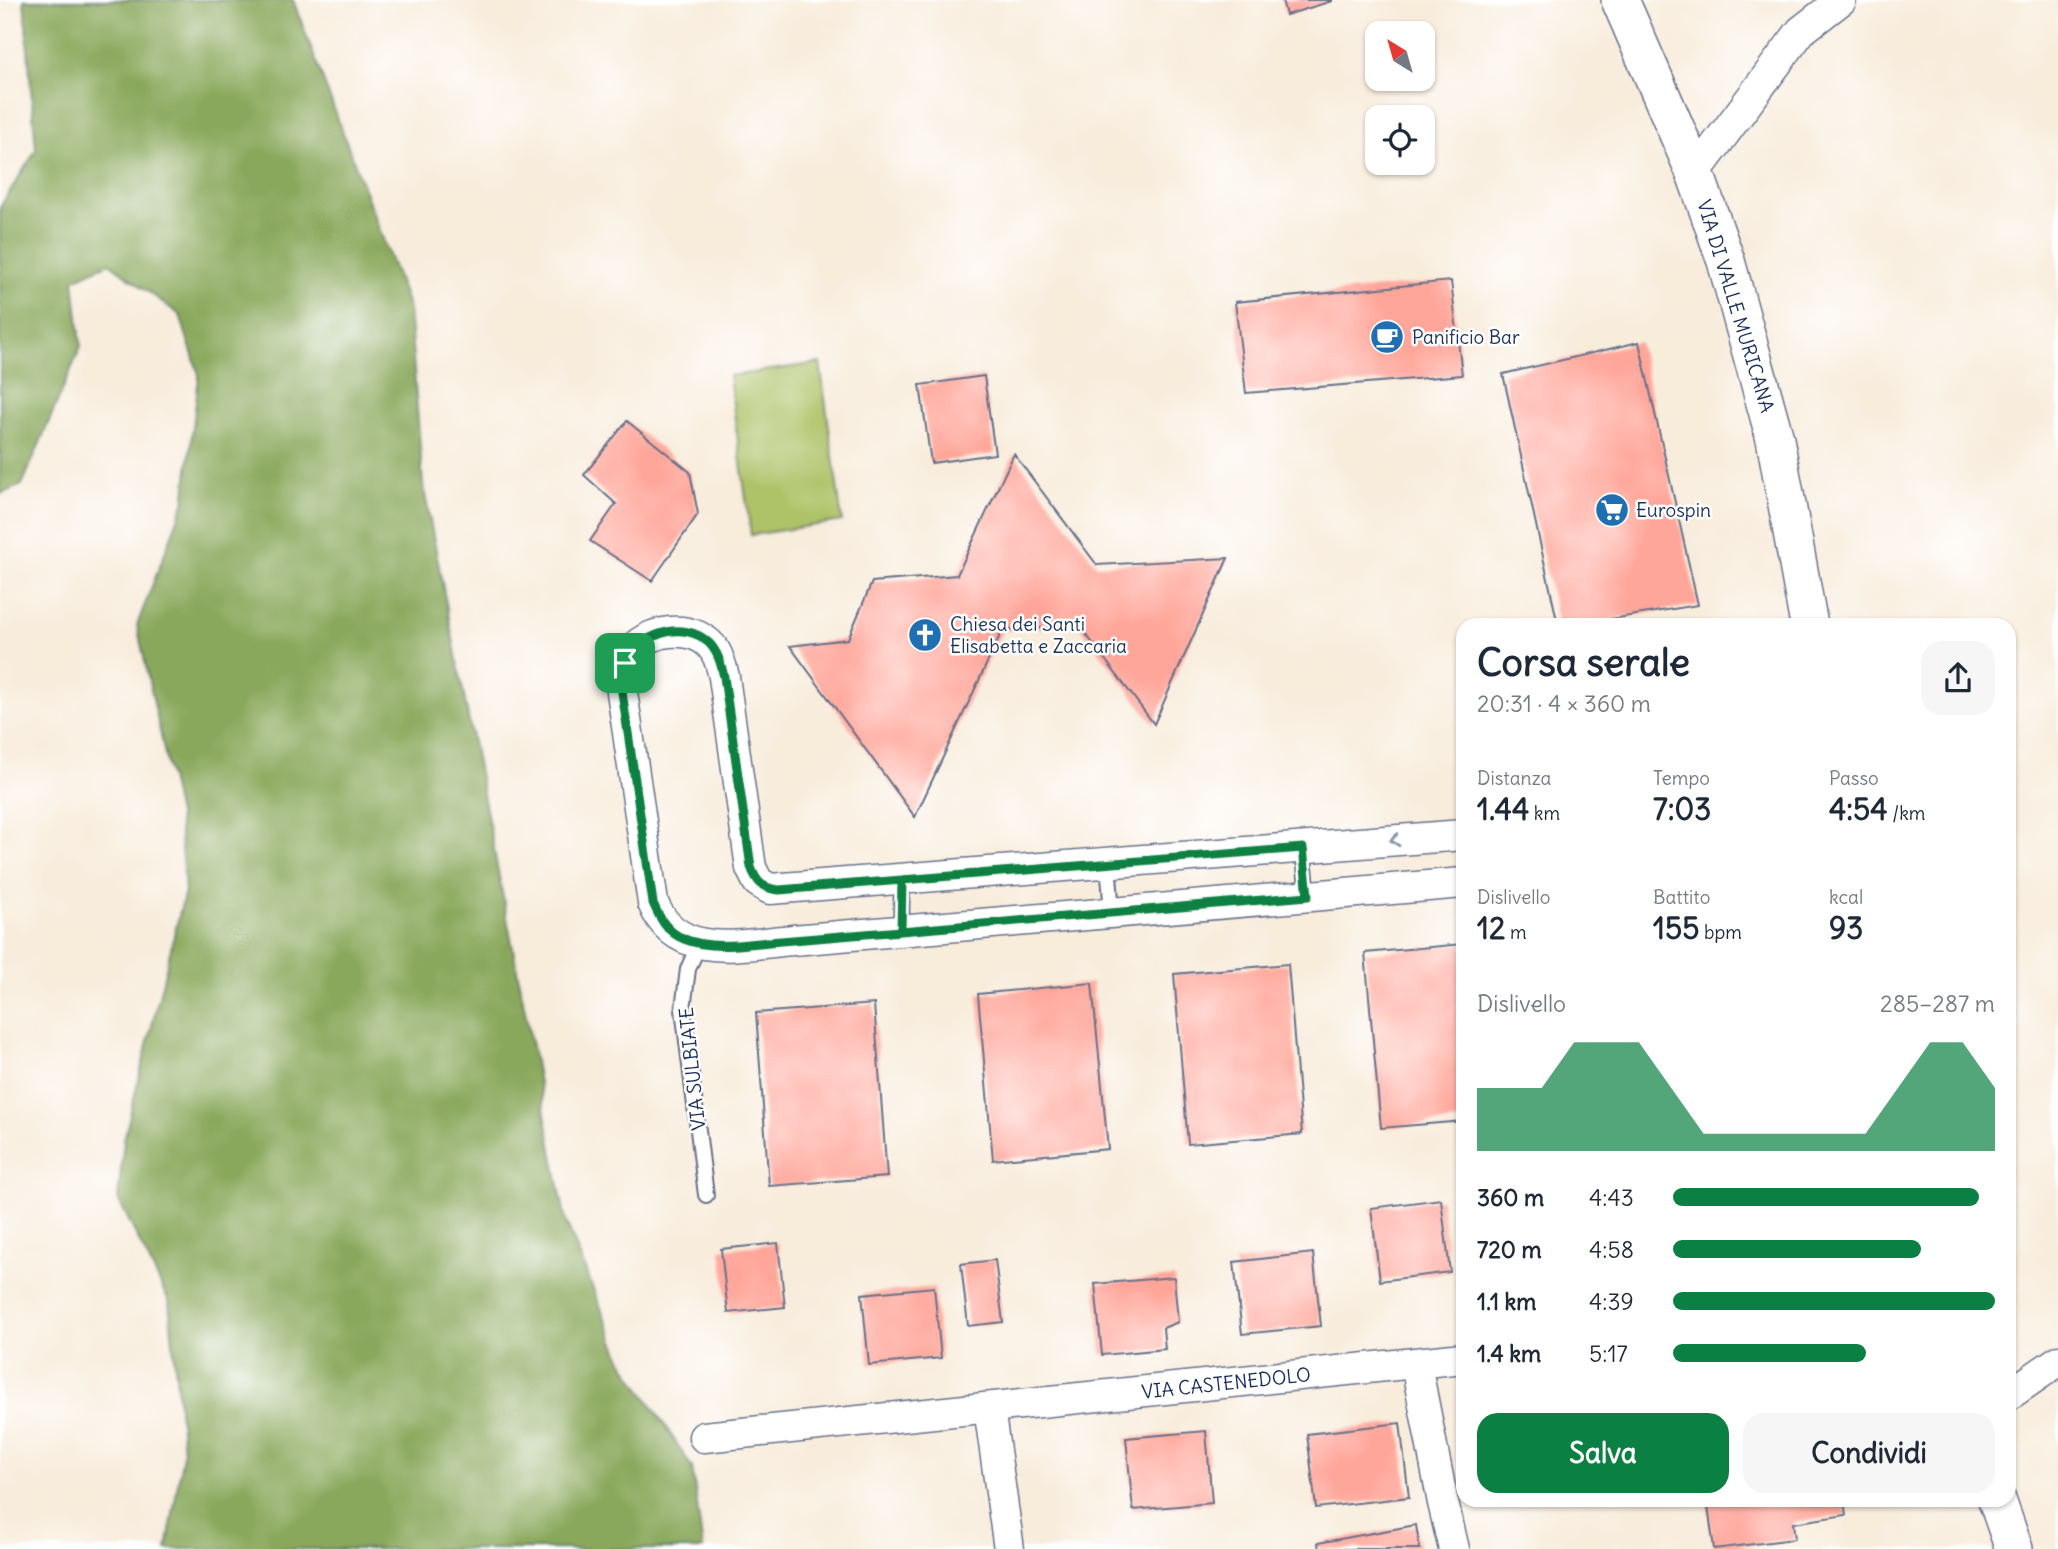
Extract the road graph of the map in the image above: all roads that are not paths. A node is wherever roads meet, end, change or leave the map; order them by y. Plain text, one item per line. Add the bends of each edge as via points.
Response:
1 (1620, 0) edge
2 (1841, 0) edge
3 (1695, 173) junction
4 (1808, 618) edge
5 (1456, 836) edge
6 (1303, 848) junction
7 (1108, 863) junction
8 (902, 880) junction
9 (1456, 884) edge
10 (1308, 896) junction
11 (1112, 913) junction
12 (901, 931) junction
13 (699, 944) junction
14 (706, 1195) dead end
15 (1456, 1359) edge
16 (2058, 1361) edge
17 (1416, 1363) junction
18 (2016, 1390) edge
19 (989, 1408) junction
20 (704, 1437) dead end
21 (1999, 1507) edge
22 (1009, 1549) edge
23 (1454, 1549) edge
24 (2014, 1549) edge

1 - 3 street, VIA DI VALLE MURICANA
2 - 3 street via 1801,31
3 - 4 street, VIA DI VALLE MURICANA via 1726,261 1775,439
5 -> 6 street
6 - 7 street
6 - 10 lane
7 - 8 street
7 - 11 lane
8 - 12 lane
8 - 13 street via 779,890 763,887 751,867 721,663 710,644 694,634 654,635 631,651 622,692 653,903 672,933
9 - 10 street
10 - 11 street
11 - 12 street
12 - 13 street
13 - 14 lane, VIA SULBIATE via 688,969 684,1009
15 - 17 street, VIA CASTENEDOLO
16 - 18 street
17 - 19 street, VIA CASTENEDOLO
17 - 23 street
19 - 20 street, VIA CASTENEDOLO
19 - 22 street
21 - 24 street

